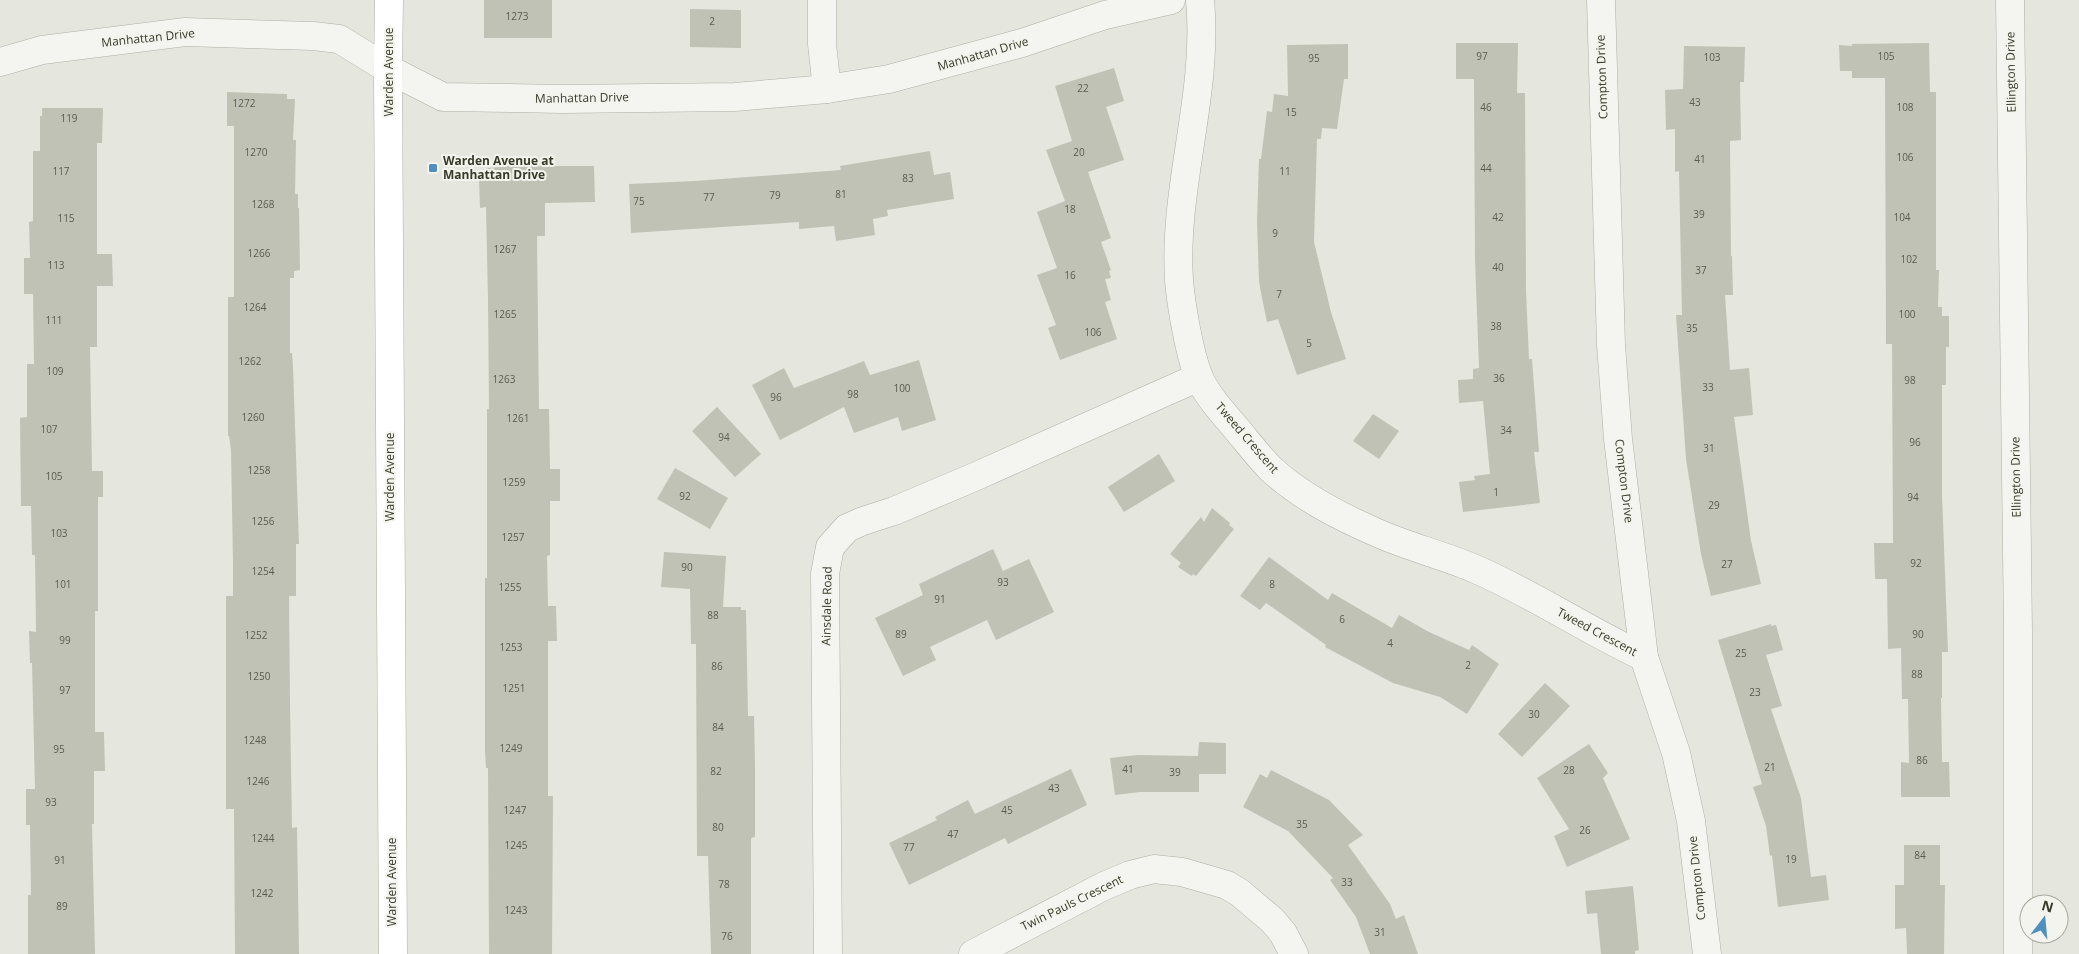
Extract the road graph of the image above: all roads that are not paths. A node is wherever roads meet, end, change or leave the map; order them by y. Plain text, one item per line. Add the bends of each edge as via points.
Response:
1 (389, 0) edge
2 (822, 0) edge
3 (1171, 0) edge
4 (1200, 0) edge
5 (1600, 0) edge
6 (2010, 0) edge
7 (0, 62) edge
8 (388, 69) junction
9 (827, 88) junction
10 (1199, 376) junction
11 (1644, 657) junction
12 (393, 954) edge
13 (828, 954) edge
14 (973, 954) edge
15 (1294, 954) edge
16 (1707, 954) edge
17 (2018, 954) edge

1 - 8 main road, Warden Avenue
2 - 9 street
3 - 9 street, Manhattan Drive via 1105,16 953,63 889,79
4 - 10 street, Tweed Crescent via 1203,26 1180,219 1179,280 1191,351
5 - 11 street, Compton Drive via 1610,345
6 - 17 street, Ellington Drive via 2018,631
7 - 8 street, Manhattan Drive via 42,50 186,32 339,38
8 - 9 street, Manhattan Drive via 444,97 735,97
8 - 12 main road, Warden Avenue
10 - 11 street, Tweed Crescent via 1221,412 1272,469 1297,490 1375,532 1473,568
10 - 13 street, Ainsdale Road via 963,482 847,528 830,547 825,574
11 - 16 street, Compton Drive via 1676,753 1691,821
14 - 15 street, Twin Pauls Crescent via 1104,886 1154,868 1227,885 1272,920

